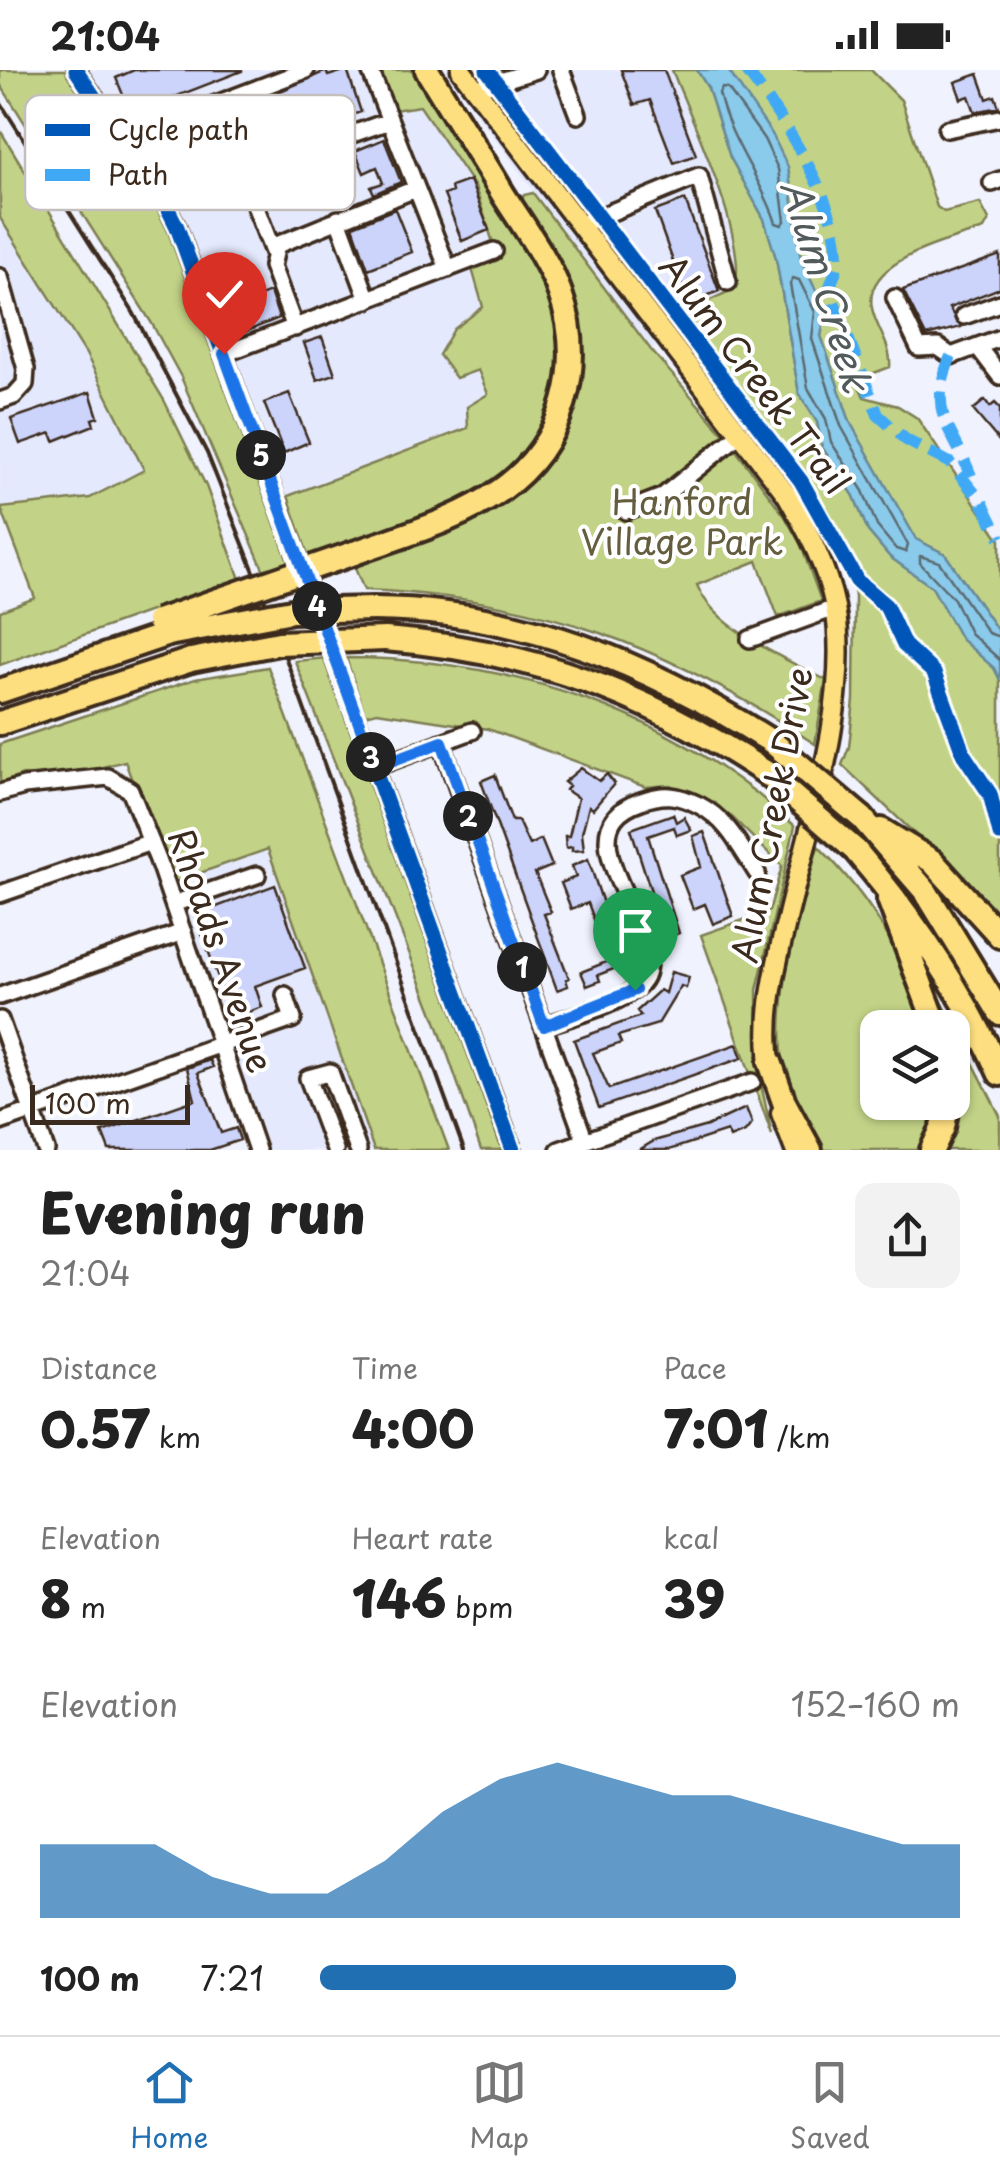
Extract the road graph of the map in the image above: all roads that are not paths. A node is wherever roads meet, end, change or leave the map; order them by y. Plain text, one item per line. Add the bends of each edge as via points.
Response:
1 (76, 70) edge
2 (306, 70) edge
3 (370, 70) edge
4 (426, 70) edge
5 (461, 70) edge
6 (536, 70) edge
7 (561, 70) edge
8 (515, 73) edge
9 (476, 89) junction
10 (93, 95) edge
11 (240, 95) edge
12 (578, 114) dead end
13 (1000, 118) edge
14 (389, 121) junction
15 (947, 129) dead end
16 (355, 133) edge
17 (416, 189) junction
18 (168, 210) edge
19 (257, 210) edge
20 (338, 219) junction
21 (580, 225) junction
22 (494, 251) dead end
23 (273, 252) junction
24 (448, 270) junction
25 (0, 277) edge
26 (728, 282) dead end
27 (896, 298) dead end
28 (368, 300) junction
29 (996, 304) edge
30 (964, 316) dead end
31 (295, 328) junction
32 (1000, 329) edge
33 (1000, 338) edge
34 (978, 347) junction
35 (224, 354) junction
36 (1000, 376) edge
37 (0, 401) edge
38 (740, 434) junction
39 (626, 510) dead end
40 (835, 608) junction
41 (163, 627) junction
42 (750, 639) dead end
43 (0, 691) edge
44 (0, 723) edge
45 (472, 731) dead end
46 (442, 742) junction
47 (375, 767) junction
48 (0, 794) edge
49 (862, 818) junction
50 (152, 842) junction
51 (757, 874) dead end
52 (257, 875) dead end
53 (885, 886) junction
54 (0, 894) edge
55 (173, 904) junction
56 (183, 932) junction
57 (1000, 936) edge
58 (0, 996) edge
59 (284, 996) dead end
60 (930, 1010) edge
61 (1000, 1013) edge
62 (0, 1020) edge
63 (544, 1026) junction
64 (220, 1044) junction
65 (770, 1062) junction
66 (1000, 1074) edge
67 (752, 1082) dead end
68 (32, 1110) junction
69 (944, 1120) edge
70 (0, 1122) edge
71 (585, 1141) junction
72 (46, 1150) edge
73 (257, 1150) edge
74 (334, 1150) edge
75 (358, 1150) edge
76 (513, 1150) edge
77 (560, 1150) edge
78 (795, 1150) edge
79 (810, 1150) edge
80 (932, 1150) edge

1 - 10 street
2 - 11 street
3 - 14 street
4 - 41 highway, bridge via 548,268 566,318 571,370 558,424 523,472 461,513
5 - 9 main road, Alum Creek Drive
6 - 8 street
7 - 12 street
8 - 9 street
9 - 21 main road, Alum Creek Drive
13 - 15 street
14 - 16 street
14 - 17 street
17 - 20 street
17 - 24 street
18 - 35 street
19 - 23 street
20 - 23 street via 290,237
20 - 28 street
21 - 26 street via 698,176
21 - 38 main road, Alum Creek Drive
22 - 24 street
23 - 31 street
24 - 28 street
25 - 37 street via 26,369 25,384
27 - 34 street via 920,348 938,347 951,356
28 - 31 street
29 - 30 street
29 - 32 street
31 - 35 street
33 - 34 street
34 - 36 street
35 - 47 street
38 - 39 street via 662,497
38 - 40 main road, Alum Creek Drive via 804,525
40 - 42 street
40 - 65 main road, Alum Creek Drive via 832,718 774,972
41 - 43 highway
41 - 49 highway, bridge via 374,608 458,615 585,645 704,699 772,742
44 - 53 highway, bridge via 191,660 279,643 384,639 497,653 613,688 689,724 766,772 855,850
45 - 46 street
46 - 47 street
46 - 63 street
47 - 76 street
48 - 50 street, Rhoads Avenue via 116,779 130,790
49 - 57 highway via 932,860
49 - 61 highway via 926,892
50 - 54 street
50 - 55 street, Rhoads Avenue
51 - 63 street via 719,816 673,794 640,801 616,816 608,834 610,854 646,951 644,978 621,998
52 - 55 street
53 - 60 highway
53 - 66 highway via 946,970
55 - 56 street, Rhoads Avenue
56 - 58 street
56 - 64 street, Rhoads Avenue
59 - 64 street via 293,1019
62 - 68 street
63 - 71 street
64 - 68 street
64 - 73 street, Rhoads Avenue
65 - 78 main road, Alum Creek Drive
65 - 79 highway
67 - 71 street
68 - 70 street
68 - 72 street
69 - 80 highway
71 - 77 street
74 - 75 street via 308,1078 330,1072

